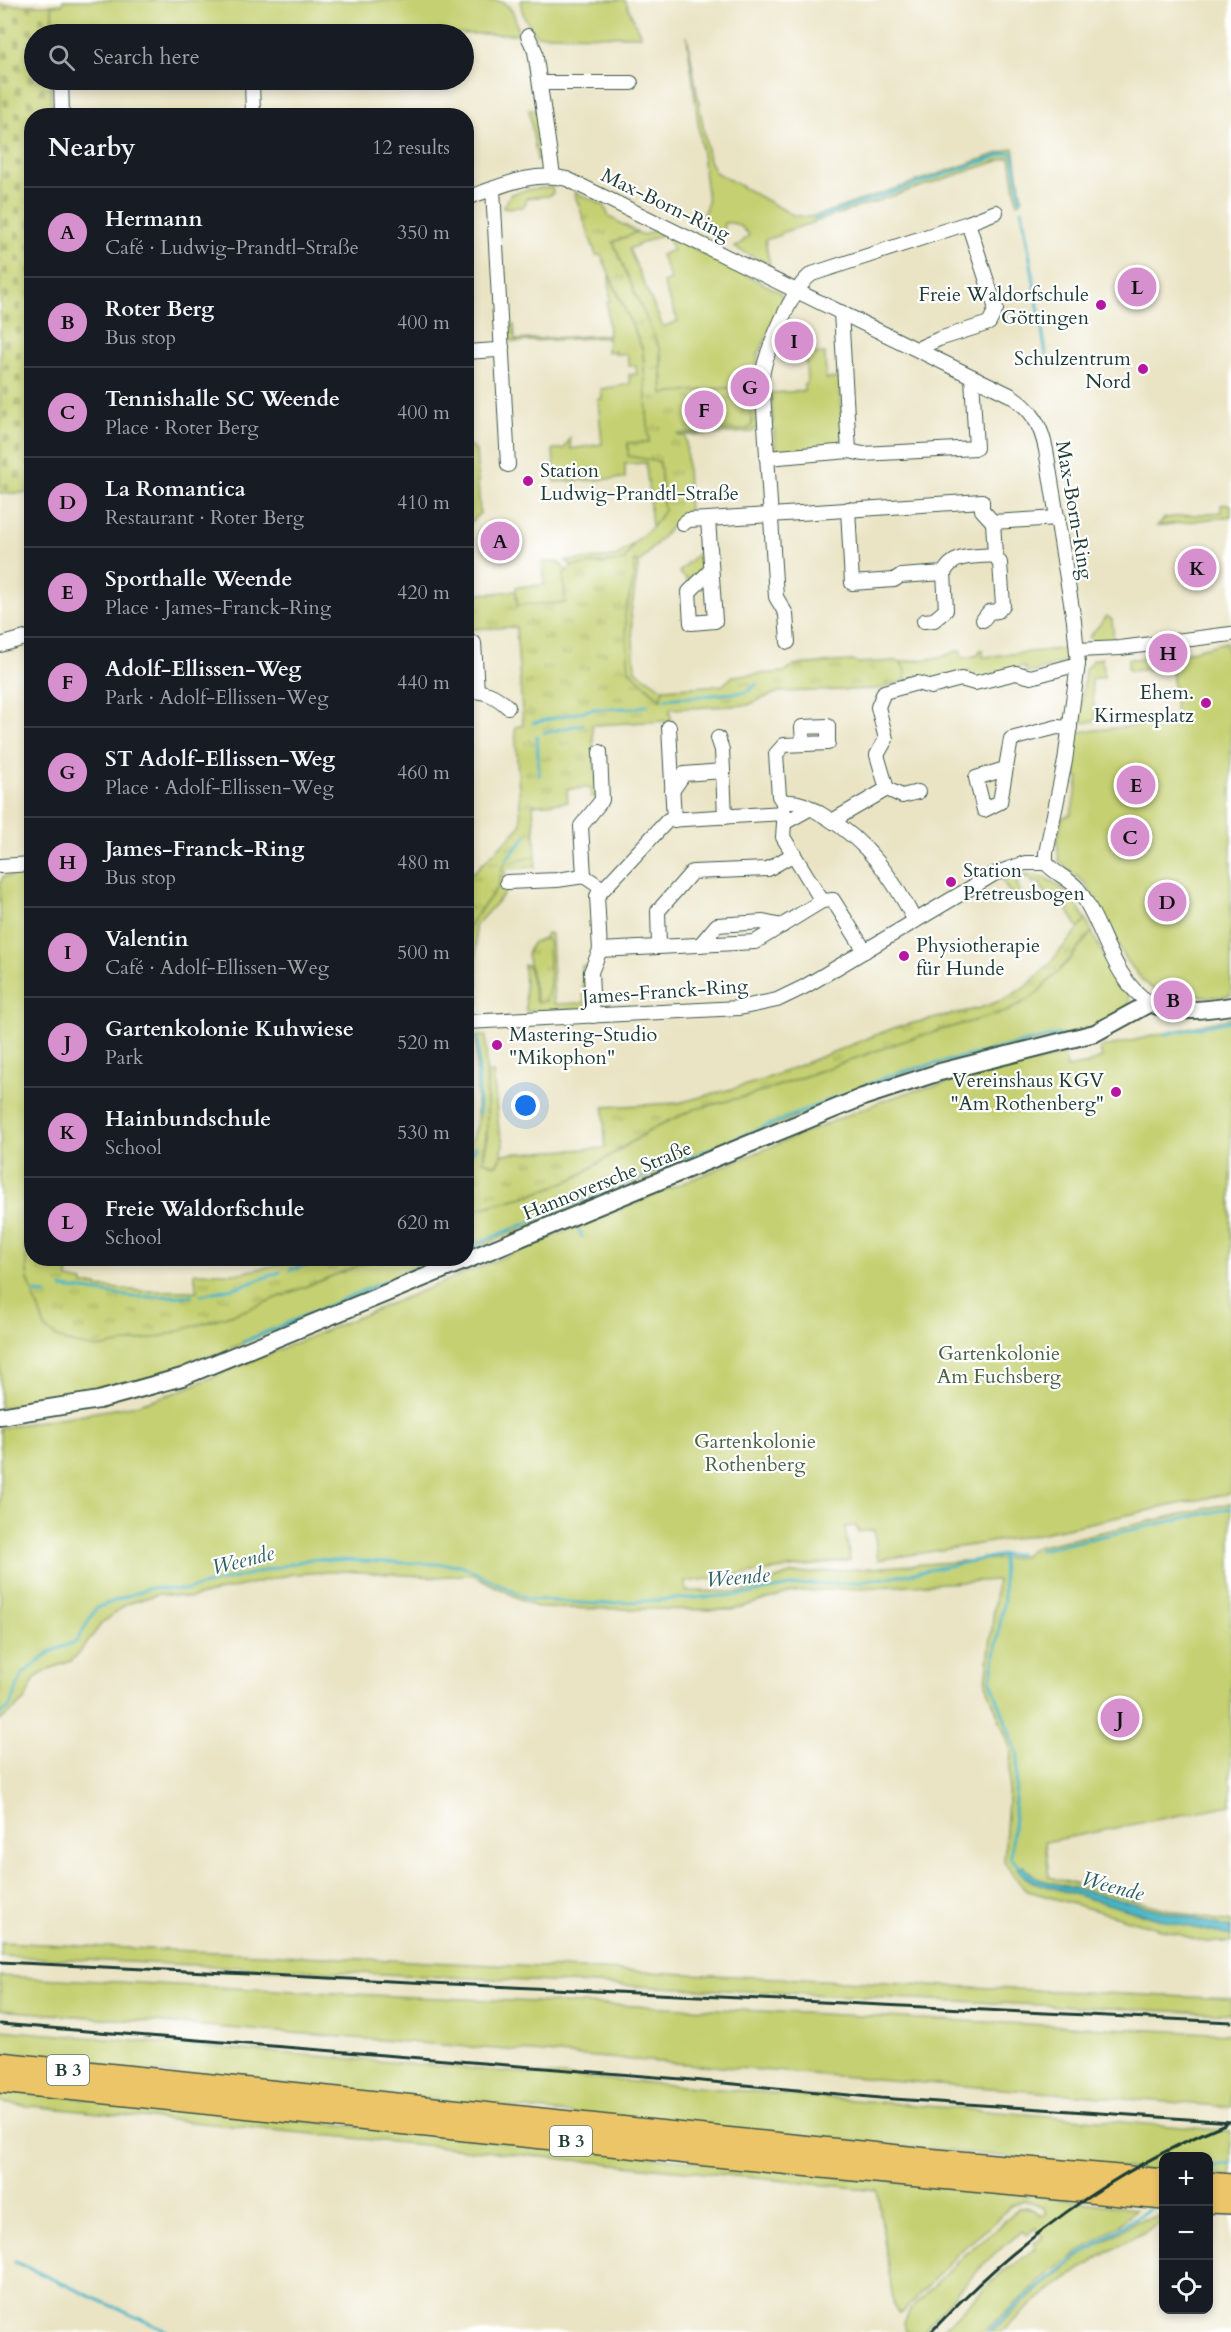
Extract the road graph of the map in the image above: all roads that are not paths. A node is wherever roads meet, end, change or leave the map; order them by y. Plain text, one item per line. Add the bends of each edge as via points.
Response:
1 (528, 36) dead end
2 (540, 83) junction
3 (631, 84) dead end
4 (61, 90) edge
5 (252, 90) edge
6 (62, 108) edge
7 (253, 108) edge
8 (553, 176) junction
9 (493, 189) junction
10 (474, 195) edge
11 (996, 212) dead end
12 (968, 223) junction
13 (797, 290) junction
14 (841, 312) junction
15 (502, 347) junction
16 (917, 349) junction
17 (474, 351) edge
18 (972, 377) junction
19 (849, 452) junction
20 (767, 458) junction
21 (508, 465) dead end
22 (848, 509) junction
23 (771, 514) junction
24 (1058, 518) junction
25 (708, 519) junction
26 (993, 522) junction
27 (683, 525) dead end
28 (995, 555) junction
29 (711, 570) dead end
30 (944, 573) junction
31 (983, 620) dead end
32 (924, 621) dead end
33 (1231, 634) edge
34 (24, 638) edge
35 (788, 642) dead end
36 (0, 645) edge
37 (1078, 657) junction
38 (474, 691) edge
39 (508, 707) dead end
40 (669, 727) dead end
41 (1070, 728) junction
42 (718, 738) dead end
43 (803, 744) dead end
44 (600, 752) dead end
45 (1005, 769) junction
46 (723, 771) junction
47 (886, 789) junction
48 (672, 791) junction
49 (918, 792) dead end
50 (811, 808) junction
51 (725, 817) junction
52 (783, 819) junction
53 (674, 820) junction
54 (832, 821) junction
55 (794, 854) junction
56 (1046, 863) junction
57 (24, 864) edge
58 (0, 866) edge
59 (773, 866) junction
60 (584, 876) junction
61 (507, 882) dead end
62 (603, 889) junction
63 (822, 901) junction
64 (915, 921) junction
65 (659, 946) junction
66 (600, 950) junction
67 (865, 951) junction
68 (1150, 1003) junction
69 (1231, 1006) edge
70 (593, 1016) junction
71 (474, 1022) edge
72 (474, 1257) edge
73 (452, 1266) edge
74 (0, 1416) edge
75 (0, 2063) edge
76 (0, 2082) edge
77 (1159, 2180) edge
78 (1159, 2199) edge

1 - 2 street via 535,51
2 - 3 street
2 - 8 street
4 - 6 street
5 - 7 street
8 - 9 street, Max-Born-Ring
8 - 13 street, Max-Born-Ring via 585,186
9 - 10 street, Max-Born-Ring
9 - 15 street
11 - 12 street
12 - 13 street via 812,274 803,279
12 - 16 street via 996,309 989,323
13 - 14 street, Max-Born-Ring
13 - 20 street via 764,363
14 - 16 street, Max-Born-Ring
14 - 19 street
15 - 17 street
15 - 21 street
16 - 18 street, Max-Born-Ring
18 - 19 street via 976,448
18 - 24 street, Max-Born-Ring via 1018,400 1036,419 1046,450
19 - 20 street
20 - 23 street
22 - 23 street
22 - 26 street via 982,501 982,510
22 - 30 street via 852,583
23 - 25 street
23 - 35 street via 776,597 786,614
24 - 26 street
24 - 37 street, Max-Born-Ring
25 - 27 street via 688,520
25 - 29 street
26 - 28 street
28 - 30 street via 957,558
28 - 31 street via 1000,563 1003,605
30 - 32 street via 946,610 934,620
33 - 37 street
34 - 36 street
37 - 41 street
37 - 47 street via 1031,677 1016,673 975,683 961,679 931,687 917,683 884,692 878,707 886,739 877,755
38 - 39 street via 497,697
40 - 48 street
41 - 45 street via 1057,727 1011,739
41 - 56 street
42 - 46 street
43 - 52 street via 784,745 776,754
44 - 60 street via 602,800 581,826
45 - 45 street via 1000,802 984,810 970,778
46 - 48 street via 684,774
46 - 51 street
47 - 49 street via 902,796
47 - 54 street
48 - 53 street
50 - 52 street
50 - 52 street via 795,801
50 - 54 street
51 - 52 street
51 - 53 street
52 - 55 street
52 - 59 street via 783,853
53 - 62 street via 668,820
54 - 64 street via 878,860
55 - 59 street
55 - 63 street
56 - 64 street, James-Franck-Ring via 1007,868
56 - 68 street via 1078,890 1122,971
57 - 58 street
59 - 65 street via 692,872 658,911
60 - 61 street
60 - 62 street
62 - 66 street via 597,896
63 - 65 street via 755,942
63 - 67 street via 833,900
64 - 67 street, James-Franck-Ring
65 - 66 street
66 - 70 street via 591,972
67 - 70 street, James-Franck-Ring via 804,987 757,1005
68 - 69 street via 1172,1009
68 - 72 street, Hannoversche Straße via 1095,1033 940,1072 863,1097
70 - 71 street, James-Franck-Ring
73 - 74 street, Hannoversche Straße via 182,1377 99,1400
75 - 77 highway, B 3
76 - 78 highway, B 3

